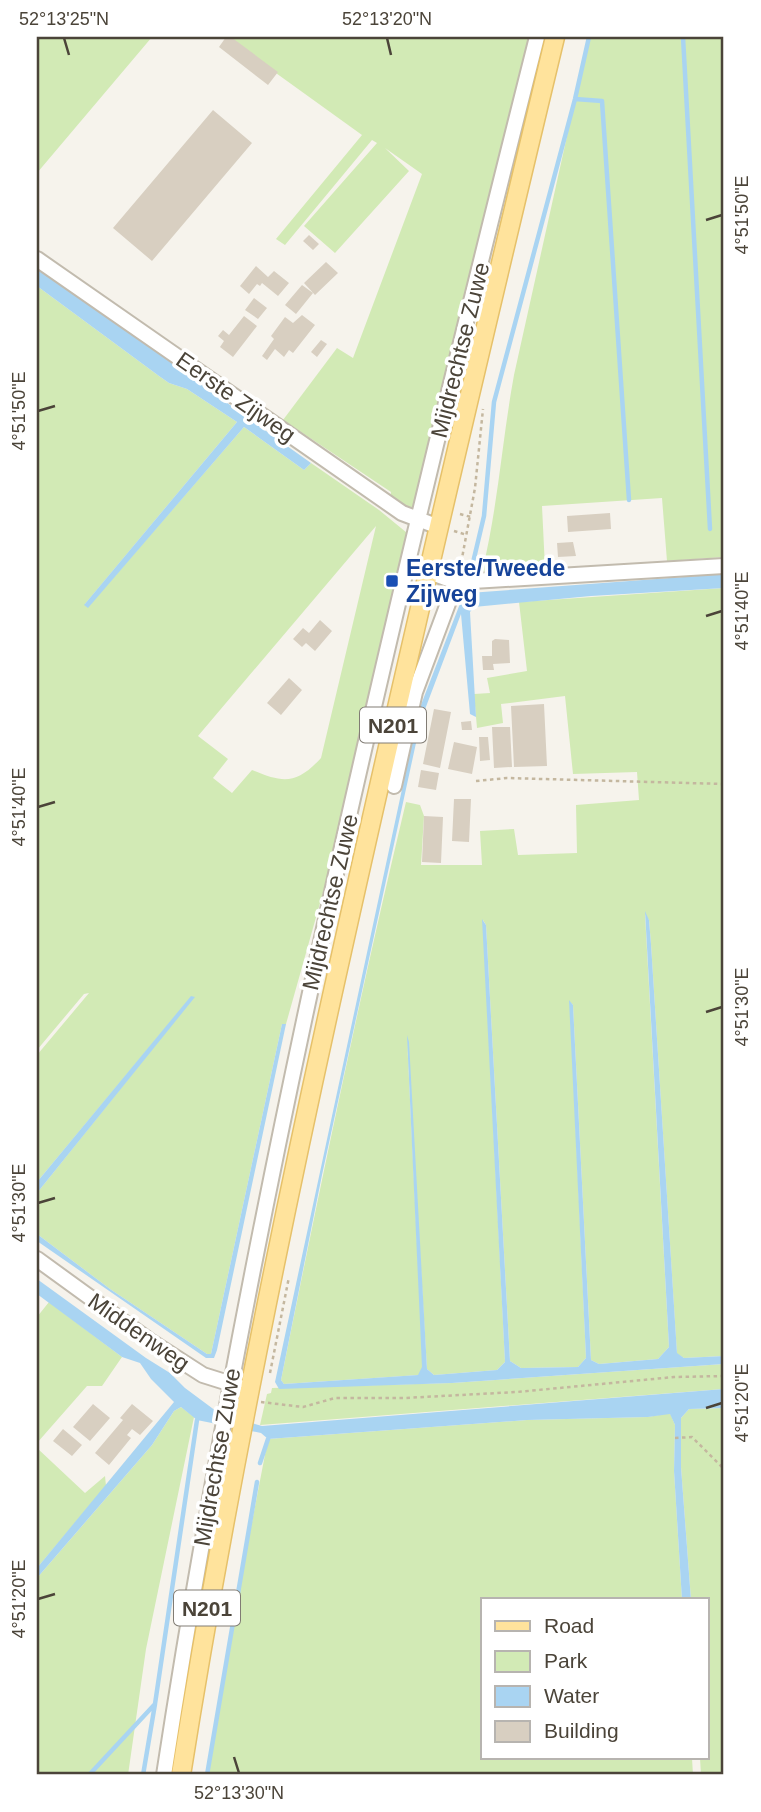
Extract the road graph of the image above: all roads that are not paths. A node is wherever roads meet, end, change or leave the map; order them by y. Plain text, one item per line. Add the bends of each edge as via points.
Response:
1 (537, 37) edge
2 (555, 37) edge
3 (37, 259) edge
4 (419, 521) junction
5 (439, 527) junction
6 (724, 566) edge
7 (429, 572) junction
8 (456, 582) junction
9 (394, 786) dead end
10 (37, 1259) edge
11 (231, 1384) junction
12 (256, 1395) junction
13 (164, 1775) edge
14 (181, 1775) edge

1 - 4 street, Mijdrechtse Zuwe
2 - 5 main road, Mijdrechtse Zuwe / N201
3 - 4 street, Eerste Zijweg
4 - 5 street, Eerste Zijweg
4 - 11 street, Mijdrechtse Zuwe via 302,1026
5 - 7 main road, Mijdrechtse Zuwe / N201
6 - 8 street
7 - 8 street
7 - 12 main road, Mijdrechtse Zuwe / N201 via 315,1073
8 - 9 street via 415,692
10 - 11 street, Middenweg via 203,1376
11 - 12 street, Middenweg
11 - 13 street, Mijdrechtse Zuwe
12 - 14 main road, Mijdrechtse Zuwe / N201 via 244,1416 238,1441

